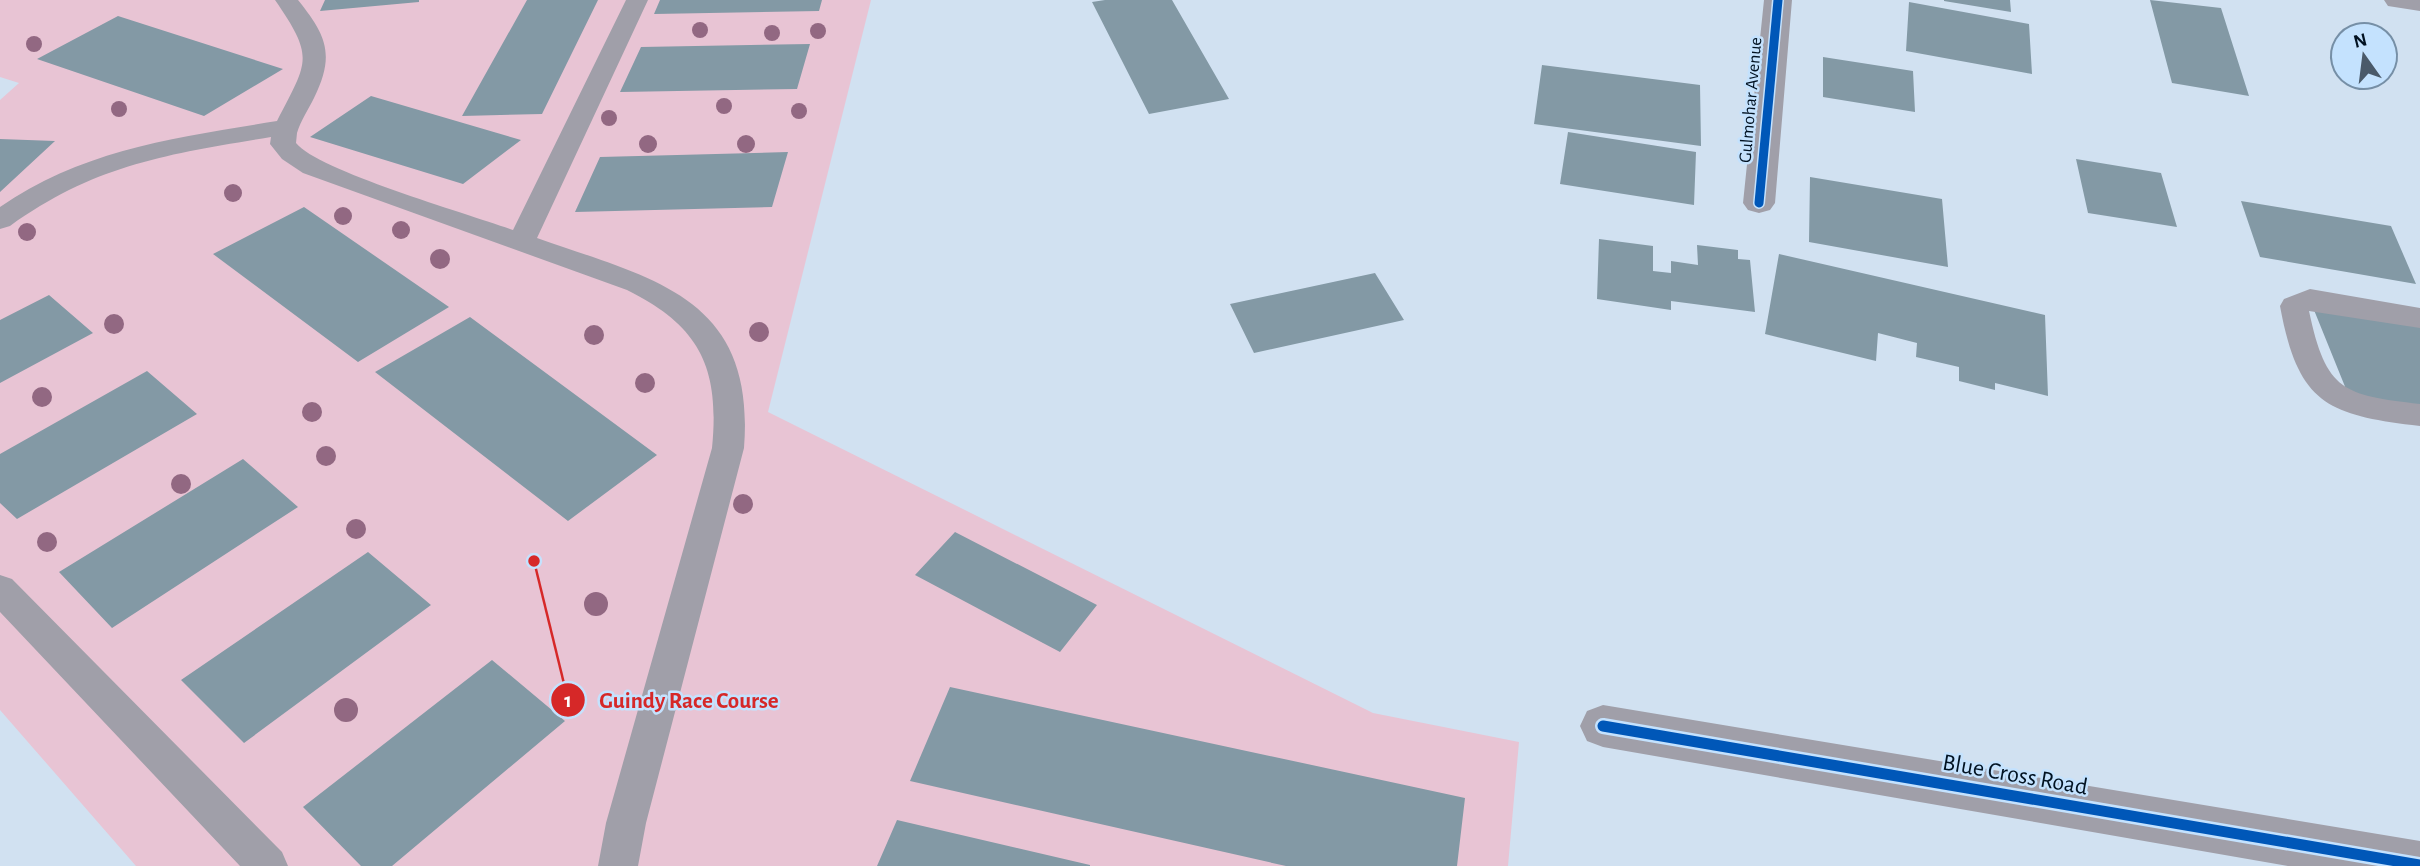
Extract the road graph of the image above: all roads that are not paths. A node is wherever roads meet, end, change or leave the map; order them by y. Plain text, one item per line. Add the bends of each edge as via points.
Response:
1 (286, 0) edge
2 (637, 0) edge
3 (1778, 0) edge
4 (2398, 0) edge
5 (2420, 3) edge
6 (284, 127) junction
7 (1759, 203) dead end
8 (0, 220) edge
9 (521, 242) junction
10 (2420, 318) edge
11 (2420, 415) edge
12 (0, 589) edge
13 (1603, 726) dead end
14 (615, 865) edge
15 (2420, 865) edge
16 (268, 866) edge

1 - 6 lane via 316,40 318,58 310,83
2 - 9 lane
3 - 7 street, Gulmohar Avenue
4 - 5 street
6 - 8 lane via 98,164 52,183
6 - 9 lane via 283,144 312,167
9 - 14 lane via 637,283 680,307 710,340 727,374 732,417 728,448
10 - 11 lane via 2310,299 2294,306 2300,338 2321,386 2351,404
12 - 16 lane
13 - 15 street, Blue Cross Road

